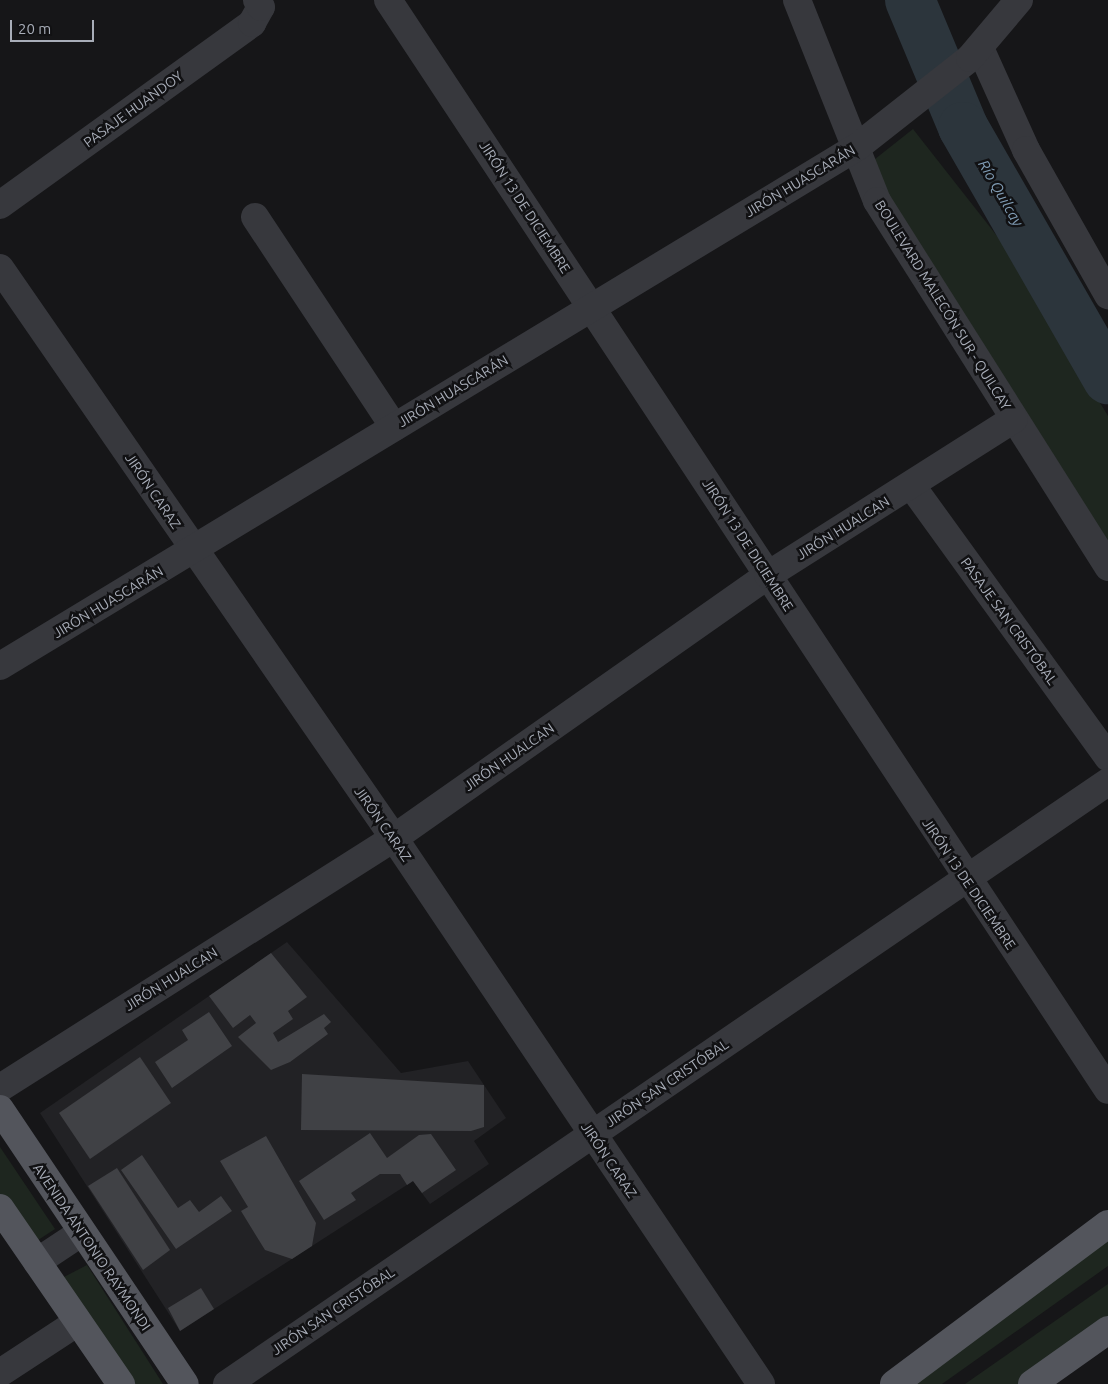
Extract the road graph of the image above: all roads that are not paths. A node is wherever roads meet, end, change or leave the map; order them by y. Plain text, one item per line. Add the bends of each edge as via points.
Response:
1 (388, 0) edge
2 (797, 0) edge
3 (259, 4) edge
4 (1012, 4) edge
5 (975, 53) junction
6 (856, 147) junction
7 (0, 205) edge
8 (255, 217) dead end
9 (0, 268) edge
10 (1108, 294) edge
11 (591, 308) junction
12 (1014, 419) junction
13 (394, 427) junction
14 (911, 485) junction
15 (194, 551) junction
16 (1108, 567) edge
17 (768, 575) junction
18 (0, 666) edge
19 (1108, 757) edge
20 (1108, 782) edge
21 (394, 838) junction
22 (965, 879) junction
23 (0, 1088) edge
24 (1108, 1090) edge
25 (0, 1109) edge
26 (591, 1134) junction
27 (0, 1208) edge
28 (1108, 1224) edge
29 (82, 1232) junction
30 (37, 1262) junction
31 (78, 1322) junction
32 (1108, 1330) edge
33 (0, 1373) edge
34 (121, 1384) edge
35 (185, 1384) edge
36 (227, 1384) edge
37 (761, 1384) edge
38 (894, 1384) edge
39 (1032, 1384) edge

1 - 11 street, JIRÓN 13 DE DICIEMBRE
2 - 6 street, BOULEVARD MALECÓN SUR - QUILCAY
3 - 7 street, PASAJE HUANDOY via 252,24
4 - 5 street, JIRÓN HUASCARÁN
5 - 6 street, JIRÓN HUASCARÁN
5 - 10 street
6 - 11 street, JIRÓN HUASCARÁN
6 - 12 street, BOULEVARD MALECÓN SUR - QUILCAY via 877,201
8 - 13 street
9 - 15 street, JIRÓN CARAZ
11 - 13 street, JIRÓN HUASCARÁN
11 - 17 street, JIRÓN 13 DE DICIEMBRE
12 - 14 street, JIRÓN HUALCAN
12 - 16 street, BOULEVARD MALECÓN SUR - QUILCAY
13 - 15 street, JIRÓN HUASCARÁN
14 - 17 street, JIRÓN HUALCAN
14 - 19 street, PASAJE SAN CRISTÓBAL
15 - 18 street, JIRÓN HUASCARÁN
15 - 21 street, JIRÓN CARAZ
17 - 21 street, JIRÓN HUALCAN
17 - 22 street, JIRÓN 13 DE DICIEMBRE
20 - 22 street, JIRÓN SAN CRISTÓBAL
21 - 23 street, JIRÓN HUALCAN
21 - 26 street, JIRÓN CARAZ
22 - 24 street, JIRÓN 13 DE DICIEMBRE
22 - 26 street, JIRÓN SAN CRISTÓBAL
25 - 29 main road, AVENIDA ANTONIO RAYMONDI
26 - 36 street, JIRÓN SAN CRISTÓBAL
26 - 37 street, JIRÓN CARAZ
27 - 30 main road
28 - 38 main road
29 - 30 street
29 - 35 main road, AVENIDA ANTONIO RAYMONDI
30 - 31 main road
31 - 33 street
31 - 34 main road
32 - 39 main road

